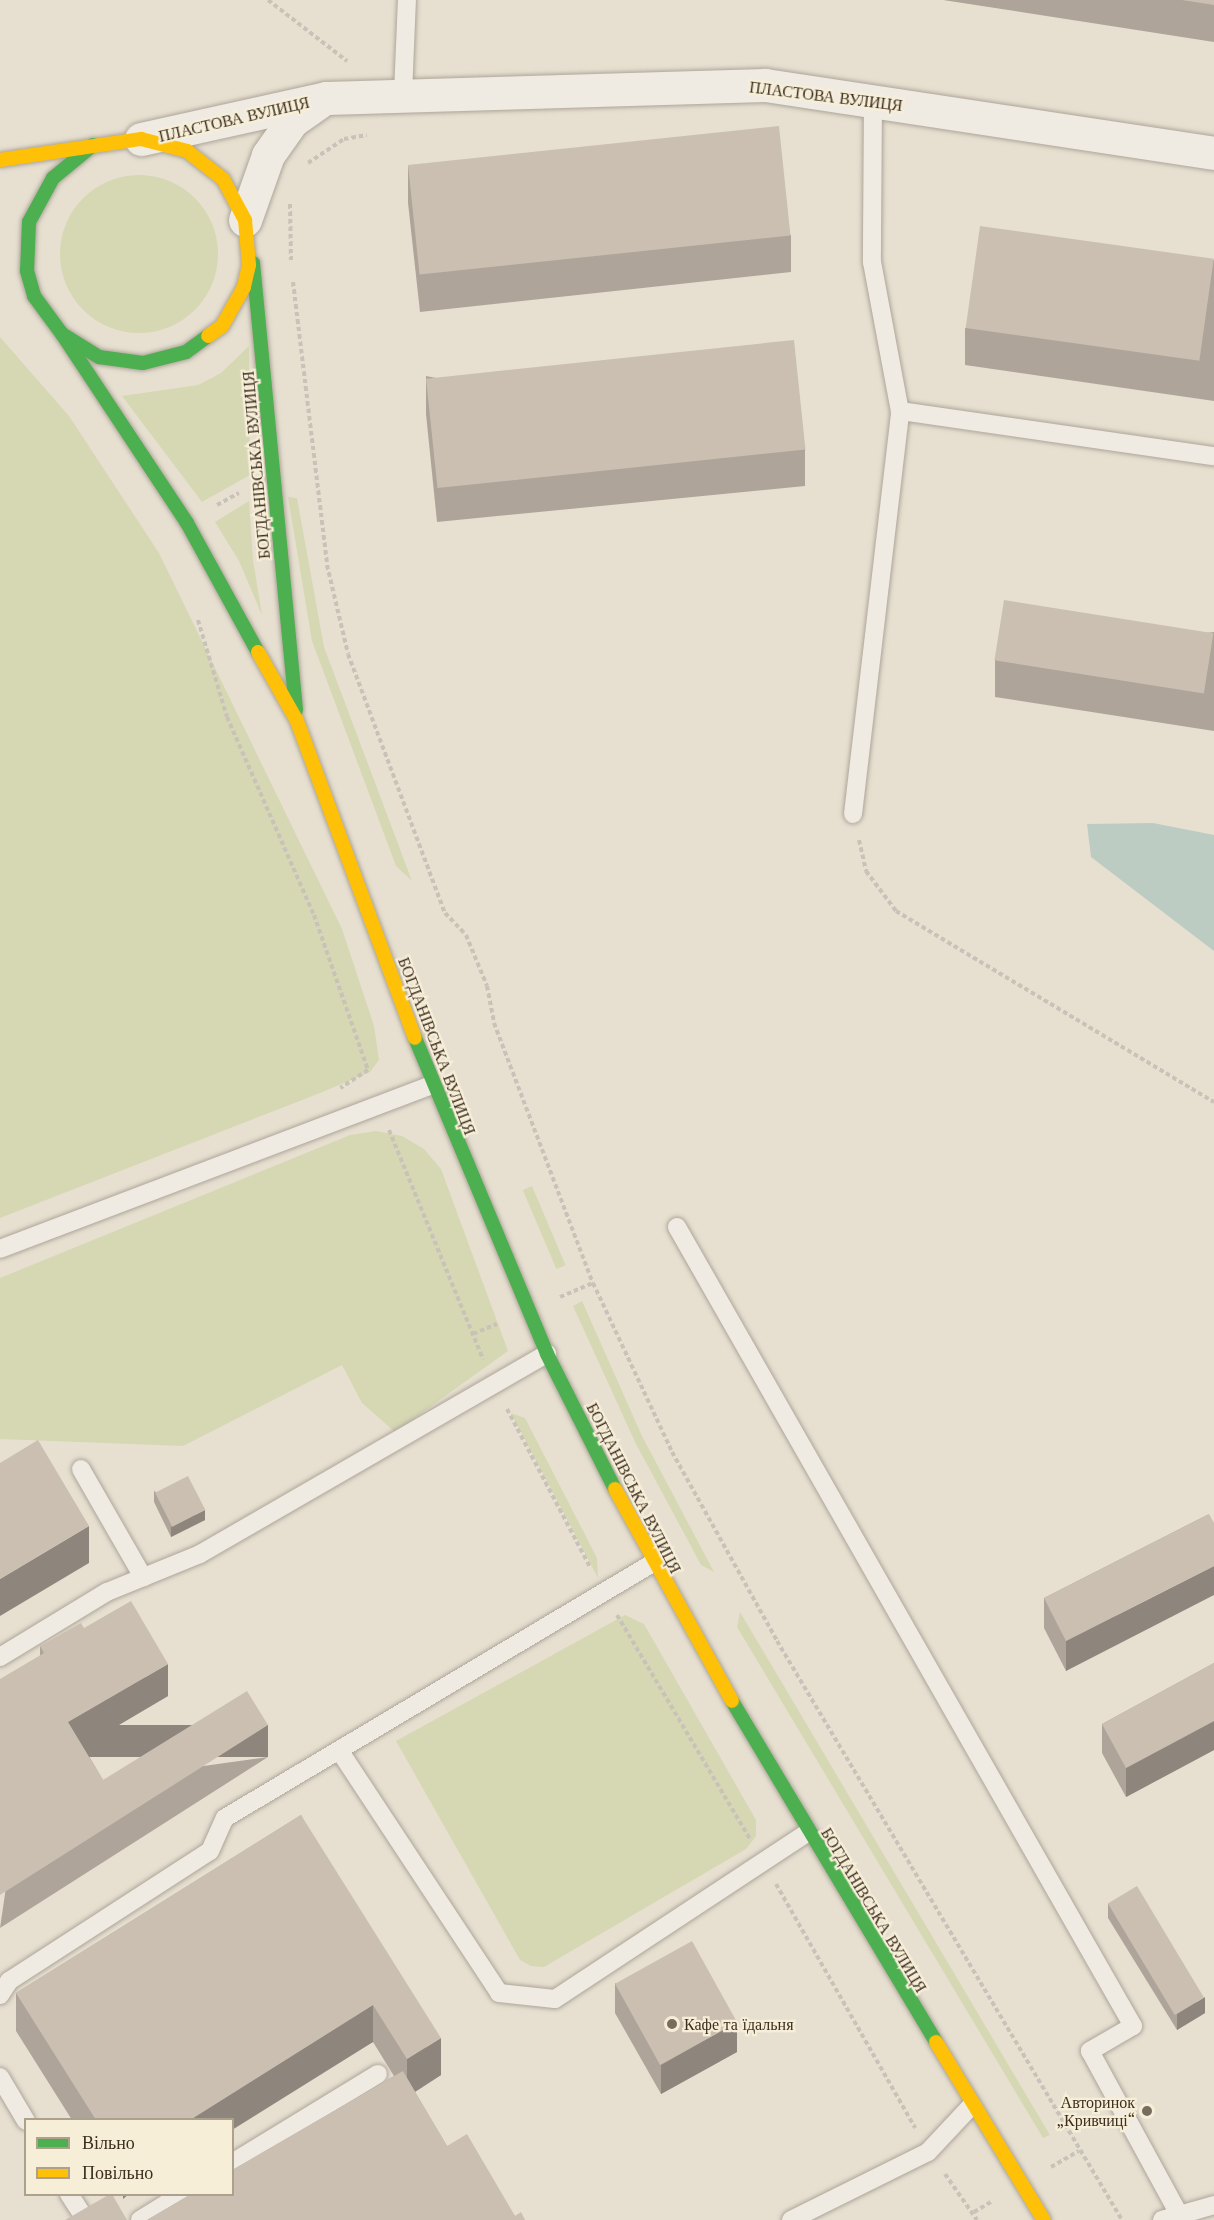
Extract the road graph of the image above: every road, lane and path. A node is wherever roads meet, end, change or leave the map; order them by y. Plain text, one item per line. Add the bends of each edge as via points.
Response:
1 (268, 0) edge
2 (407, 0) edge
3 (357, 69) dead end
4 (403, 94) junction
5 (326, 98) junction
6 (873, 100) junction
7 (374, 134) dead end
8 (141, 140) junction
9 (93, 145) junction
10 (1214, 153) edge
11 (0, 160) edge
12 (303, 166) dead end
13 (290, 201) dead end
14 (247, 232) junction
15 (13, 278) dead end
16 (47, 317) junction
17 (62, 334) junction
18 (900, 411) junction
19 (1214, 456) edge
20 (250, 487) dead end
21 (207, 511) dead end
22 (194, 607) dead end
23 (297, 721) junction
24 (853, 814) joint
25 (368, 1070) junction
26 (432, 1085) junction
27 (332, 1093) dead end
28 (1214, 1102) edge
29 (379, 1104) junction
30 (677, 1227) dead end
31 (0, 1249) edge
32 (547, 1354) junction
33 (493, 1383) junction
34 (81, 1469) dead end
35 (652, 1563) junction
36 (143, 1577) junction
37 (604, 1593) junction
38 (0, 1657) edge
39 (341, 1754) junction
40 (808, 1832) junction
41 (762, 1858) junction
42 (0, 1995) edge
43 (378, 2074) dead end
44 (0, 2077) edge
45 (972, 2105) junction
46 (24, 2118) edge
47 (928, 2152) junction
48 (234, 2162) edge
49 (70, 2196) edge
50 (179, 2196) edge
51 (1214, 2205) edge
52 (1174, 2217) edge
53 (86, 2220) edge
54 (140, 2220) edge
55 (791, 2220) edge
56 (977, 2220) edge
57 (1044, 2220) edge
58 (1122, 2220) edge

1 - 3 path
2 - 4 lane
4 - 5 street, ПЛАСТОВА ВУЛИЦЯ
4 - 6 street, ПЛАСТОВА ВУЛИЦЯ via 765,85
5 - 8 street, ПЛАСТОВА ВУЛИЦЯ
5 - 14 street, ПЛАСТОВА ВУЛИЦЯ via 292,121 268,155
6 - 10 street, ПЛАСТОВА ВУЛИЦЯ
6 - 18 lane via 872,262
7 - 12 path via 344,139
8 - 9 main road, БОГДАНІВСЬКА ВУЛИЦЯ
8 - 14 main road, БОГДАНІВСЬКА ВУЛИЦЯ via 176,147 206,163 223,179
9 - 11 main road
9 - 16 main road via 53,178 29,222 27,272
13 - 58 path via 290,249 327,565 348,654 446,913 466,935 487,986 494,1023 552,1185 667,1442 711,1523
14 - 17 main road via 249,265 235,307 206,341 186,352 143,363 121,362 79,348
14 - 23 main road, БОГДАНІВСЬКА ВУЛИЦЯ via 260,303 270,487
15 - 16 main road
16 - 17 main road
17 - 23 main road, БОГДАНІВСЬКА ВУЛИЦЯ via 188,523 230,609
18 - 19 lane
18 - 24 lane
20 - 21 path
22 - 25 path via 227,717 314,915
23 - 26 main road, БОГДАНІВСЬКА ВУЛИЦЯ
24 - 28 path via 866,871 896,911
25 - 27 path
25 - 29 path
26 - 29 lane
26 - 32 main road, БОГДАНІВСЬКА ВУЛИЦЯ
29 - 31 lane
29 - 33 path
30 - 52 lane via 1132,2026 1090,2051
32 - 33 lane
32 - 35 main road, БОГДАНІВСЬКА ВУЛИЦЯ
33 - 36 lane via 200,1554
33 - 37 path
34 - 36 lane
35 - 37 lane
35 - 40 main road, БОГДАНІВСЬКА ВУЛИЦЯ
36 - 38 lane via 107,1592
37 - 39 lane
37 - 41 path
39 - 41 lane via 499,1993 555,1999
39 - 42 lane via 225,1818 210,1851 9,1981
40 - 41 lane
40 - 45 main road, БОГДАНІВСЬКА ВУЛИЦЯ
41 - 47 path
43 - 48 lane
44 - 46 lane
45 - 47 lane
45 - 57 main road, БОГДАНІВСЬКА ВУЛИЦЯ
47 - 55 lane
47 - 56 path
49 - 53 lane
50 - 54 lane
51 - 52 lane

